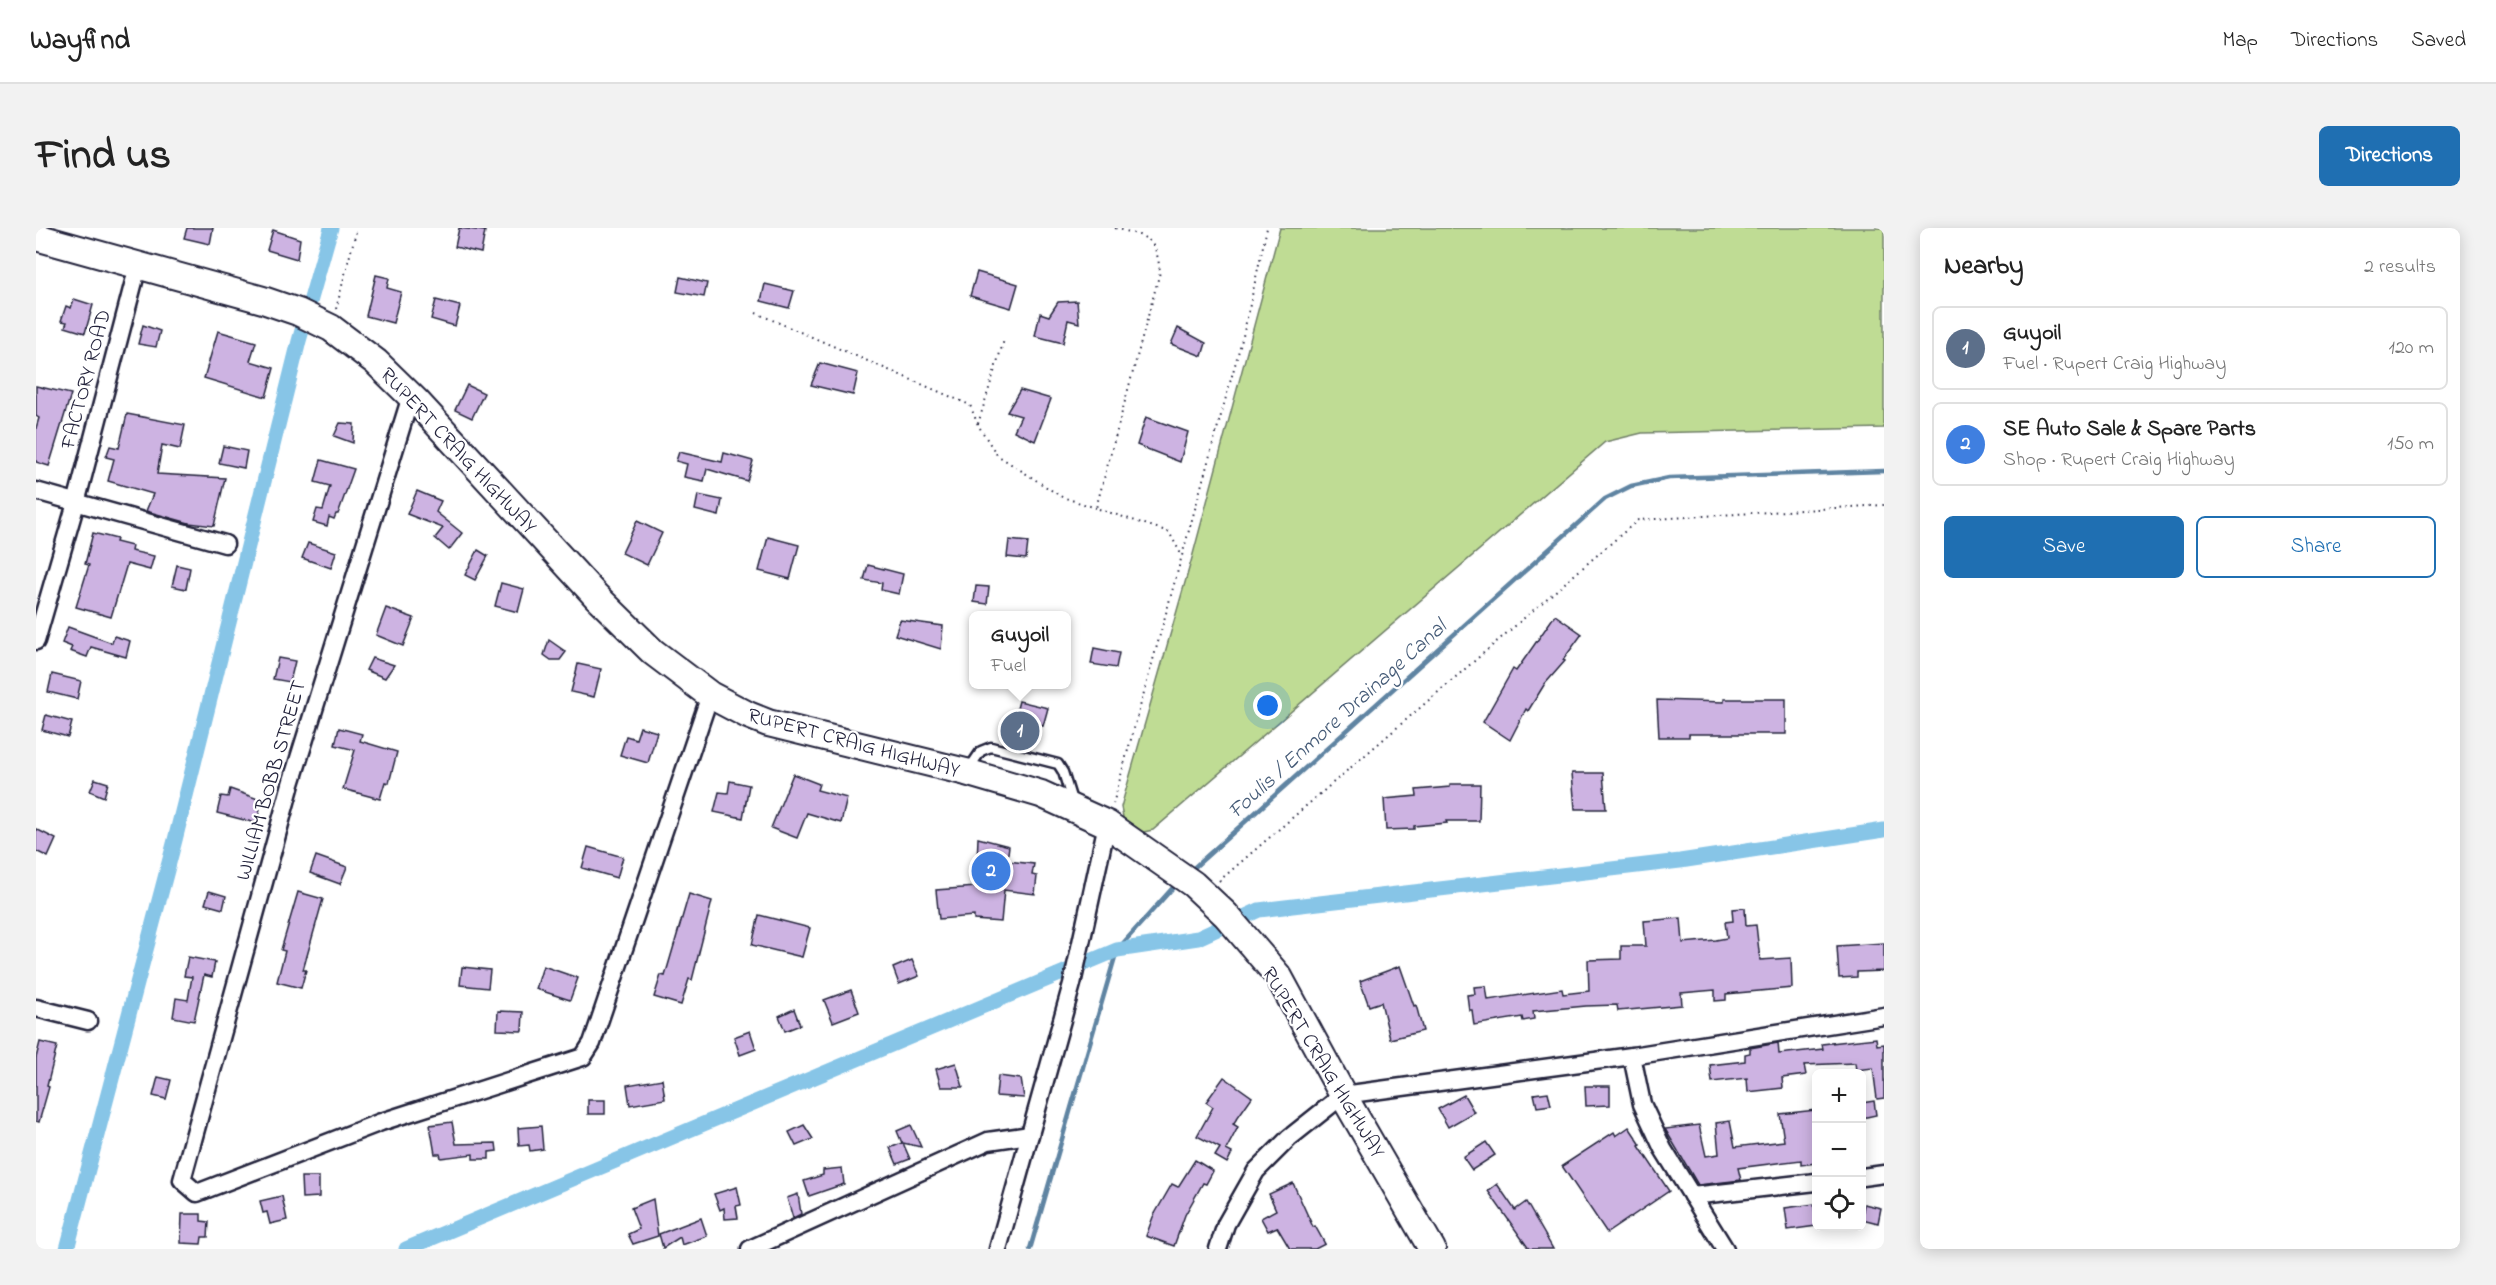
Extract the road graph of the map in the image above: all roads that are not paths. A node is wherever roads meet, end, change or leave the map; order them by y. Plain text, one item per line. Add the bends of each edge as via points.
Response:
1 (36, 237) edge
2 (138, 266) junction
3 (411, 396) junction
4 (36, 491) edge
5 (76, 503) junction
6 (225, 544) dead end
7 (36, 641) edge
8 (710, 695) junction
9 (966, 772) junction
10 (1075, 810) junction
11 (1107, 824) junction
12 (36, 1008) edge
13 (1884, 1016) edge
14 (88, 1021) dead end
15 (1632, 1056) junction
16 (1343, 1095) junction
17 (1030, 1135) junction
18 (1884, 1174) edge
19 (1866, 1176) edge
20 (1812, 1182) edge
21 (1692, 1196) junction
22 (750, 1249) edge
23 (998, 1249) edge
24 (1218, 1249) edge
25 (1432, 1249) edge
26 (1725, 1249) edge

1 - 2 main road, RUPERT CRAIG HIGHWAY
2 - 3 main road, RUPERT CRAIG HIGHWAY via 263,300 315,320 376,362
2 - 5 street, FACTORY ROAD
3 - 8 main road, RUPERT CRAIG HIGHWAY via 596,596 653,652
3 - 8 street, WILLIAM BOBB STREET via 291,784 182,1180 197,1193 381,1122 583,1058 592,1043
4 - 5 street
5 - 6 street
5 - 7 street, FACTORY ROAD
8 - 9 main road, RUPERT CRAIG HIGHWAY via 768,723
9 - 10 main road, RUPERT CRAIG HIGHWAY via 1041,794
9 - 10 lane via 981,751 991,747 1058,764
10 - 11 main road, RUPERT CRAIG HIGHWAY
11 - 16 main road, RUPERT CRAIG HIGHWAY via 1152,854 1226,915 1279,977
11 - 17 street via 1084,936
12 - 14 street
13 - 15 street
15 - 16 street
15 - 21 street via 1642,1104 1663,1149
16 - 24 street via 1289,1138 1256,1171 1226,1224
16 - 25 main road, RUPERT CRAIG HIGHWAY
17 - 22 street via 988,1141
17 - 23 street
18 - 19 street
20 - 21 street
21 - 26 street

